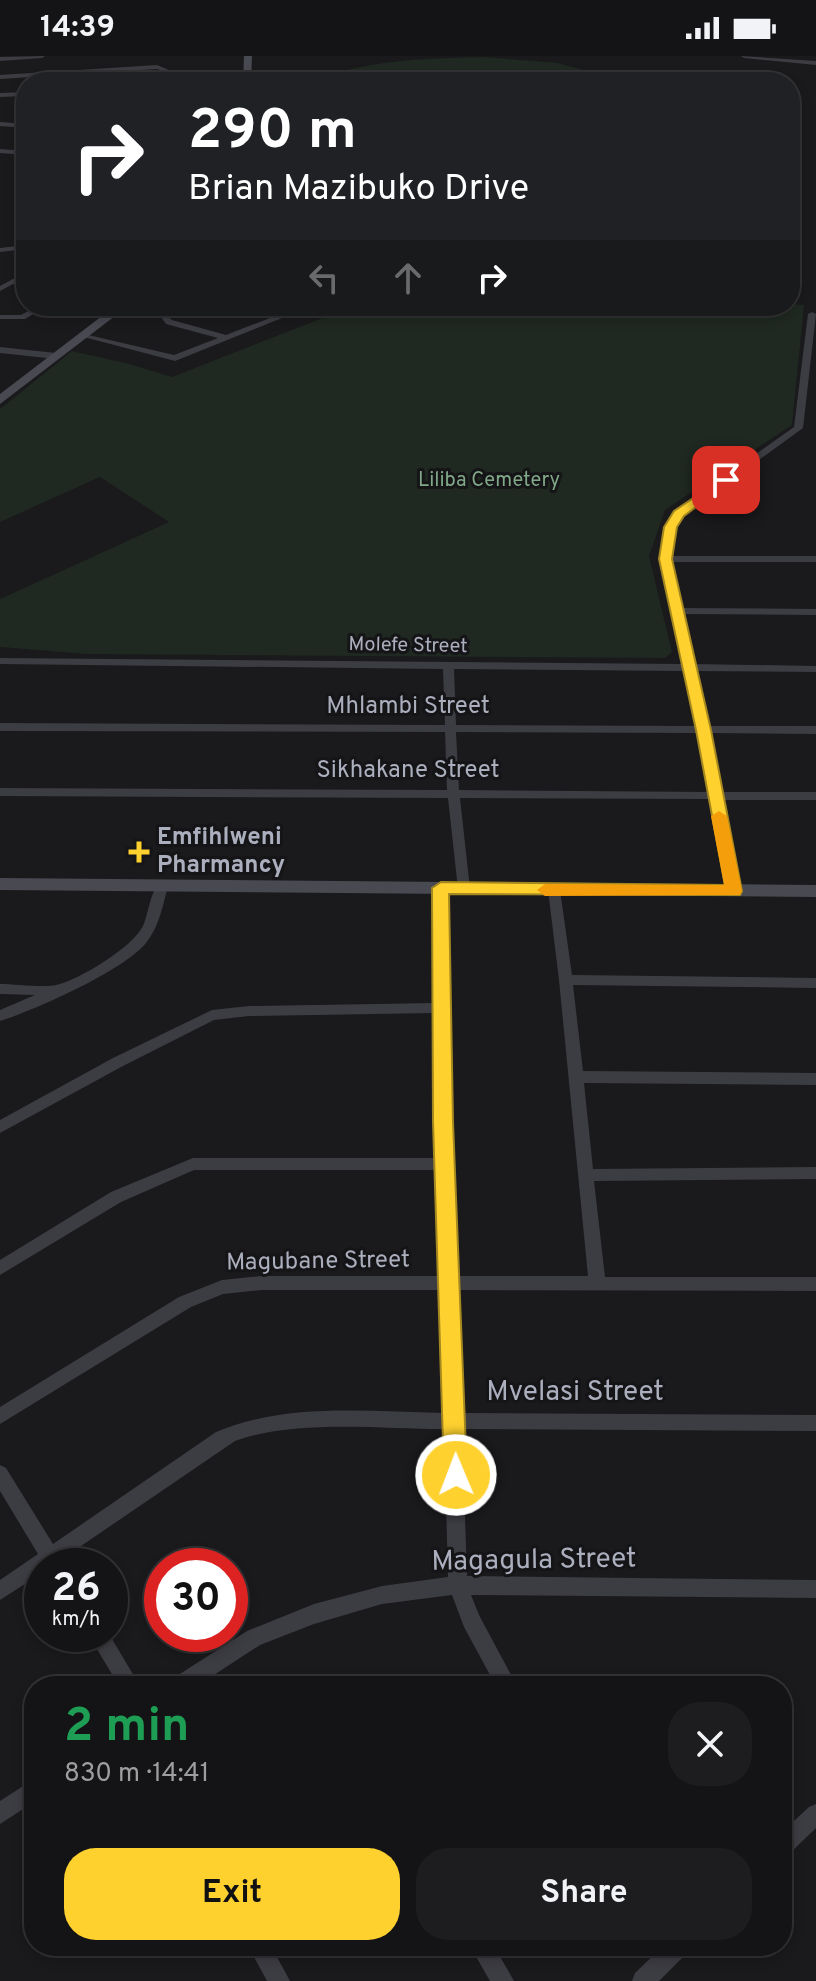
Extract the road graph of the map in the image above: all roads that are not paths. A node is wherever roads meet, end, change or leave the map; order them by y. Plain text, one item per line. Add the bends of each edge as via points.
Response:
1 (42, 56) edge
2 (744, 56) edge
3 (0, 59) edge
4 (816, 63) edge
5 (52, 65) dead end
6 (52, 72) edge
7 (82, 72) edge
8 (166, 72) edge
9 (24, 316) edge
10 (109, 316) edge
11 (166, 316) edge
12 (283, 316) edge
13 (0, 317) edge
14 (813, 321) edge
15 (84, 336) junction
16 (227, 338) junction
17 (0, 350) edge
18 (812, 355) edge
19 (56, 356) junction
20 (810, 392) edge
21 (0, 400) edge
22 (665, 559) junction
23 (816, 559) edge
24 (677, 611) junction
25 (816, 612) edge
26 (0, 661) edge
27 (448, 665) junction
28 (691, 669) junction
29 (816, 669) edge
30 (0, 727) edge
31 (449, 729) junction
32 (703, 730) junction
33 (816, 730) edge
34 (0, 792) edge
35 (453, 793) junction
36 (714, 794) junction
37 (816, 796) edge
38 (0, 884) edge
39 (162, 886) junction
40 (441, 888) junction
41 (464, 889) junction
42 (554, 890) junction
43 (734, 891) junction
44 (816, 891) edge
45 (566, 980) junction
46 (816, 983) edge
47 (0, 989) edge
48 (54, 990) junction
49 (442, 1008) junction
50 (0, 1016) edge
51 (576, 1077) junction
52 (816, 1079) edge
53 (0, 1127) edge
54 (446, 1164) junction
55 (816, 1173) edge
56 (588, 1175) junction
57 (0, 1268) edge
58 (597, 1282) junction
59 (450, 1284) junction
60 (816, 1284) edge
61 (0, 1416) edge
62 (454, 1420) junction
63 (816, 1423) edge
64 (0, 1474) edge
65 (45, 1548) edge
66 (70, 1548) edge
67 (24, 1577) edge
68 (458, 1585) junction
69 (816, 1589) edge
70 (0, 1591) edge
71 (109, 1652) edge
72 (124, 1676) edge
73 (195, 1676) edge
74 (502, 1676) edge
75 (24, 1796) edge
76 (0, 1814) edge
77 (816, 1814) edge
78 (792, 1837) edge
79 (265, 1956) edge
80 (487, 1956) edge
81 (668, 1956) edge
82 (279, 1981) edge
83 (503, 1981) edge
84 (643, 1981) edge

1 - 3 street
2 - 4 street
5 - 6 street
7 - 8 street via 157,67
9 - 13 street
10 - 15 street
11 - 16 street via 169,322
12 - 16 street
14 - 18 street
15 - 16 street via 169,358
15 - 19 street
17 - 19 street
18 - 20 street
19 - 21 street
20 - 22 street via 798,428 679,513 670,527
22 - 23 street
22 - 24 street
24 - 25 street
24 - 28 street
26 - 27 street, Molefe Street
27 - 28 street, Molefe Street
27 - 31 street
28 - 29 street, Molefe Street
28 - 32 street
30 - 31 street, Mhlambi Street
31 - 32 street, Mhlambi Street
31 - 35 street
32 - 33 street, Mhlambi Street
32 - 36 street
34 - 35 street, Sikhakane Street
35 - 36 street, Sikhakane Street
35 - 41 street
36 - 37 street, Sikhakane Street
36 - 43 street
38 - 39 street
39 - 40 street
39 - 48 street via 139,943
40 - 41 street
40 - 49 street
41 - 42 street
42 - 43 street
42 - 45 street
43 - 44 street
45 - 46 street
45 - 51 street
47 - 48 street
48 - 50 street
49 - 53 street via 212,1015
49 - 54 street
51 - 52 street
51 - 56 street
54 - 57 street via 193,1164 116,1197
54 - 59 street
55 - 56 street
56 - 58 street
58 - 59 street, Magubane Street
58 - 60 street, Magubane Street
59 - 61 street, Magubane Street via 222,1287 163,1314
59 - 62 street
62 - 63 street, Mvelasi Street
62 - 66 street, Mvelasi Street via 307,1420 242,1429 170,1472
62 - 68 street
64 - 65 street
67 - 70 street, Mvelasi Street
68 - 69 street, Magagula Street
68 - 73 street, Magagula Street via 382,1595 287,1623
68 - 74 street
71 - 72 street
75 - 76 street
77 - 78 street
79 - 82 street
80 - 83 street
81 - 84 street

